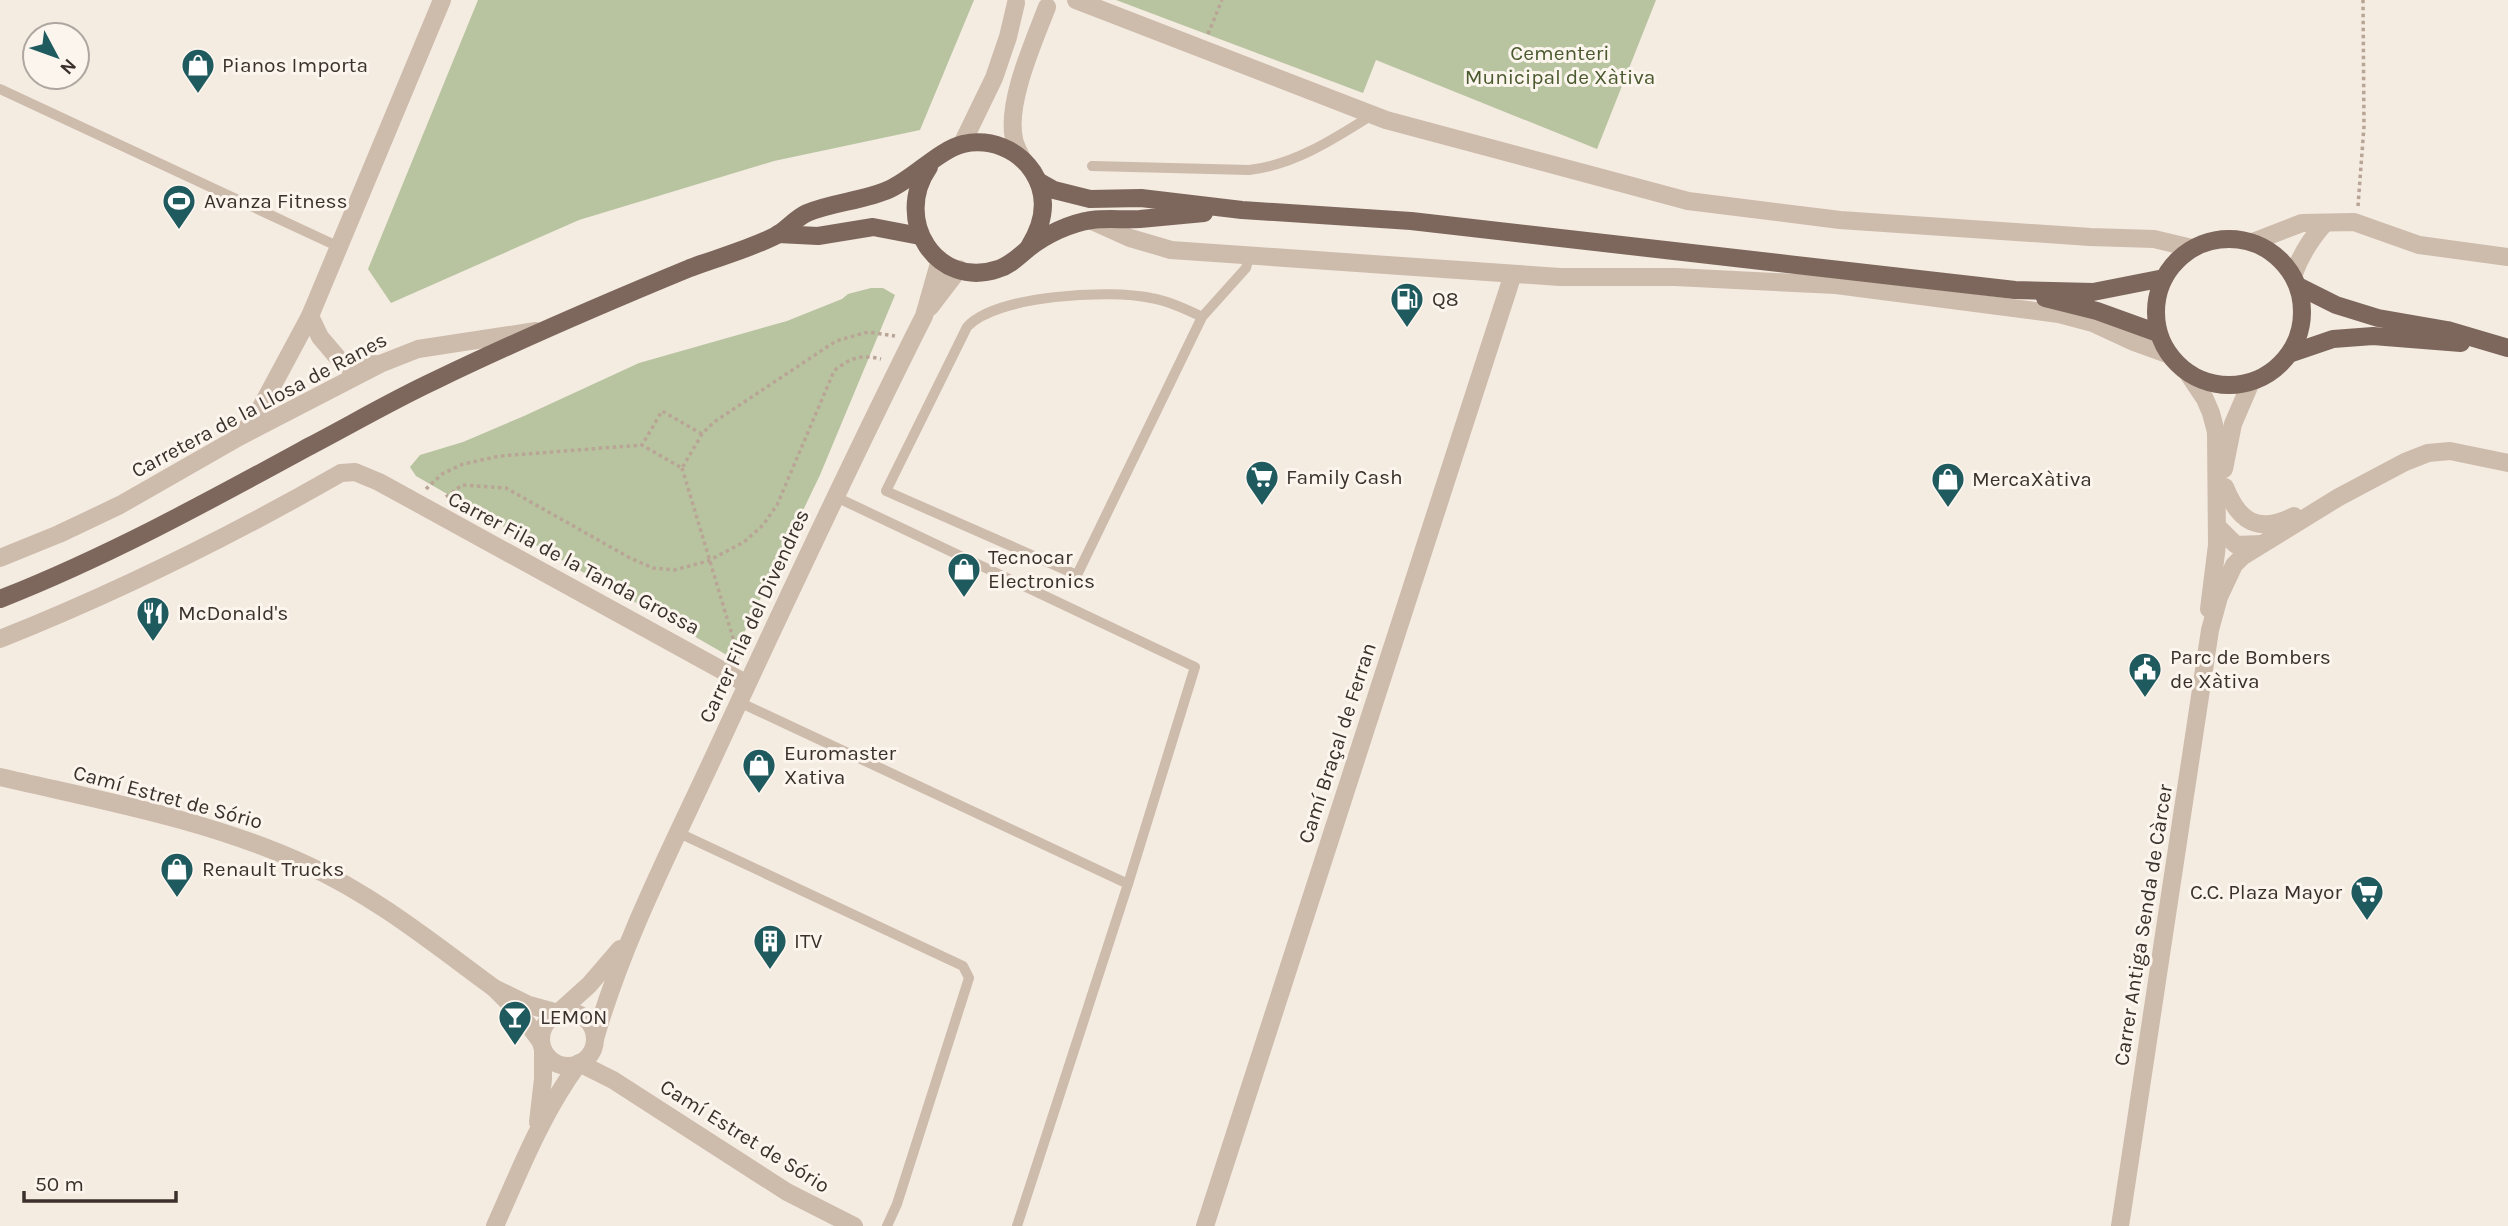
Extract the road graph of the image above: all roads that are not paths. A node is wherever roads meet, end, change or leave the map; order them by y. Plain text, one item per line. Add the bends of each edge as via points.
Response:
1 (442, 0) edge
2 (1076, 0) edge
3 (1015, 1) edge
4 (1051, 4) edge
5 (0, 89) edge
6 (1379, 117) junction
7 (962, 145) junction
8 (1022, 159) junction
9 (930, 164) junction
10 (1092, 166) dead end
11 (1038, 181) junction
12 (1242, 210) junction
13 (1090, 220) junction
14 (2324, 224) junction
15 (778, 234) junction
16 (920, 236) junction
17 (2253, 242) junction
18 (339, 247) junction
19 (1029, 247) junction
20 (2192, 248) junction
21 (1250, 254) junction
22 (2508, 257) edge
23 (940, 260) junction
24 (959, 269) junction
25 (1513, 274) junction
26 (2164, 278) junction
27 (2295, 281) junction
28 (2015, 290) junction
29 (310, 316) junction
30 (924, 316) junction
31 (1202, 317) junction
32 (550, 328) junction
33 (2158, 333) junction
34 (2501, 347) edge
35 (2289, 354) junction
36 (2170, 355) junction
37 (380, 364) junction
38 (2187, 372) junction
39 (2251, 382) junction
40 (239, 437) junction
41 (2508, 463) edge
42 (2225, 486) junction
43 (836, 497) junction
44 (2339, 497) junction
45 (2222, 530) junction
46 (2263, 544) junction
47 (0, 558) edge
48 (2220, 597) junction
49 (0, 599) edge
50 (2210, 630) junction
51 (0, 639) edge
52 (747, 684) junction
53 (739, 702) junction
54 (0, 777) edge
55 (679, 833) junction
56 (1128, 884) junction
57 (629, 938) junction
58 (494, 988) junction
59 (558, 1013) junction
60 (594, 1044) junction
61 (542, 1046) junction
62 (579, 1063) junction
63 (614, 1080) junction
64 (538, 1129) junction
65 (495, 1226) edge
66 (854, 1226) edge
67 (887, 1226) edge
68 (1017, 1226) edge
69 (1205, 1226) edge
70 (2120, 1226) edge

1 - 18 street
2 - 6 street
3 - 4 street via 1031,11
3 - 7 street via 995,78
4 - 8 street via 1013,113 1014,138
5 - 18 lane
6 - 10 lane via 1273,167
6 - 20 street via 1688,201 1840,220 2154,239
7 - 8 main road via 984,142 1004,147
7 - 9 main road
8 - 11 main road
9 - 15 main road via 890,190 804,214
9 - 16 main road via 916,191 915,222
11 - 12 main road via 1090,199 1142,198
11 - 19 main road via 1043,216
12 - 13 main road
12 - 28 main road via 1411,222
13 - 19 main road via 1054,232
13 - 21 street via 1171,250
14 - 17 street via 2302,223
14 - 22 street via 2354,222 2419,245
14 - 27 street via 2299,260
15 - 16 main road via 818,236 873,227
15 - 32 main road
16 - 23 main road
17 - 20 main road via 2232,238
17 - 27 main road via 2276,256
18 - 29 street
19 - 24 main road via 998,270
20 - 26 main road
21 - 25 street
21 - 31 lane via 1246,268
23 - 24 main road
23 - 30 street, Carrer Fila del Divendres
24 - 30 street, Carrer Fila del Divendres
25 - 36 street via 1836,285 2015,307 2093,323
25 - 69 street, Camí Braçal de Ferran
26 - 28 main road via 2093,292
26 - 33 main road via 2157,305
27 - 34 main road via 2336,305
27 - 35 main road via 2302,309 2299,332
28 - 33 main road via 2097,311
29 - 37 street via 320,337 343,364
29 - 40 street via 259,411
30 - 43 street, Carrer Fila del Divendres
31 - 31 lane via 1077,575 886,491 975,319 1027,300 1104,296 1149,297
32 - 37 street, Carretera de la Llosa de Ranes via 418,349
32 - 49 main road via 432,381 129,541
33 - 36 main road
34 - 35 main road via 2373,336 2333,340
35 - 39 main road via 2272,371
36 - 38 main road
37 - 40 street, Carretera de la Llosa de Ranes
38 - 39 main road via 2207,382
38 - 45 street via 2205,399 2216,432
39 - 42 street via 2224,459
40 - 47 street, Carretera de la Llosa de Ranes via 120,505
41 - 44 street via 2450,451 2428,453
42 - 44 street via 2239,513 2249,522 2263,524 2281,522
42 - 45 street
43 - 52 street, Carrer Fila del Divendres
43 - 56 lane via 1195,667
44 - 46 street
45 - 46 street via 2236,545
45 - 48 street
45 - 50 street via 2208,603
46 - 48 street via 2234,565
48 - 50 street
50 - 70 street, Carrer Antiga Senda de Càrcer
51 - 52 street, Carrer Fila de la Tanda Grossa via 234,533 341,473 355,472
52 - 53 street, Carrer Fila del Divendres
53 - 55 street, Carrer Fila del Divendres
53 - 56 lane
54 - 58 street, Camí Estret de Sório via 237,836 310,866 391,913
55 - 57 street, Carrer Fila del Divendres
55 - 67 lane via 962,966 969,978
56 - 68 lane
57 - 59 street, Carrer Fila del Divendres
57 - 60 street, Carrer Fila del Divendres
58 - 59 street, Camí Estret de Sório
58 - 61 street, Camí Estret de Sório via 521,1015
59 - 60 street via 583,1016 590,1023
59 - 61 street via 544,1025
60 - 62 street
60 - 63 street, Camí Estret de Sório
61 - 62 street via 555,1063
61 - 64 street
62 - 63 street, Camí Estret de Sório
62 - 64 street
63 - 66 street, Camí Estret de Sório via 776,1185
64 - 65 street

